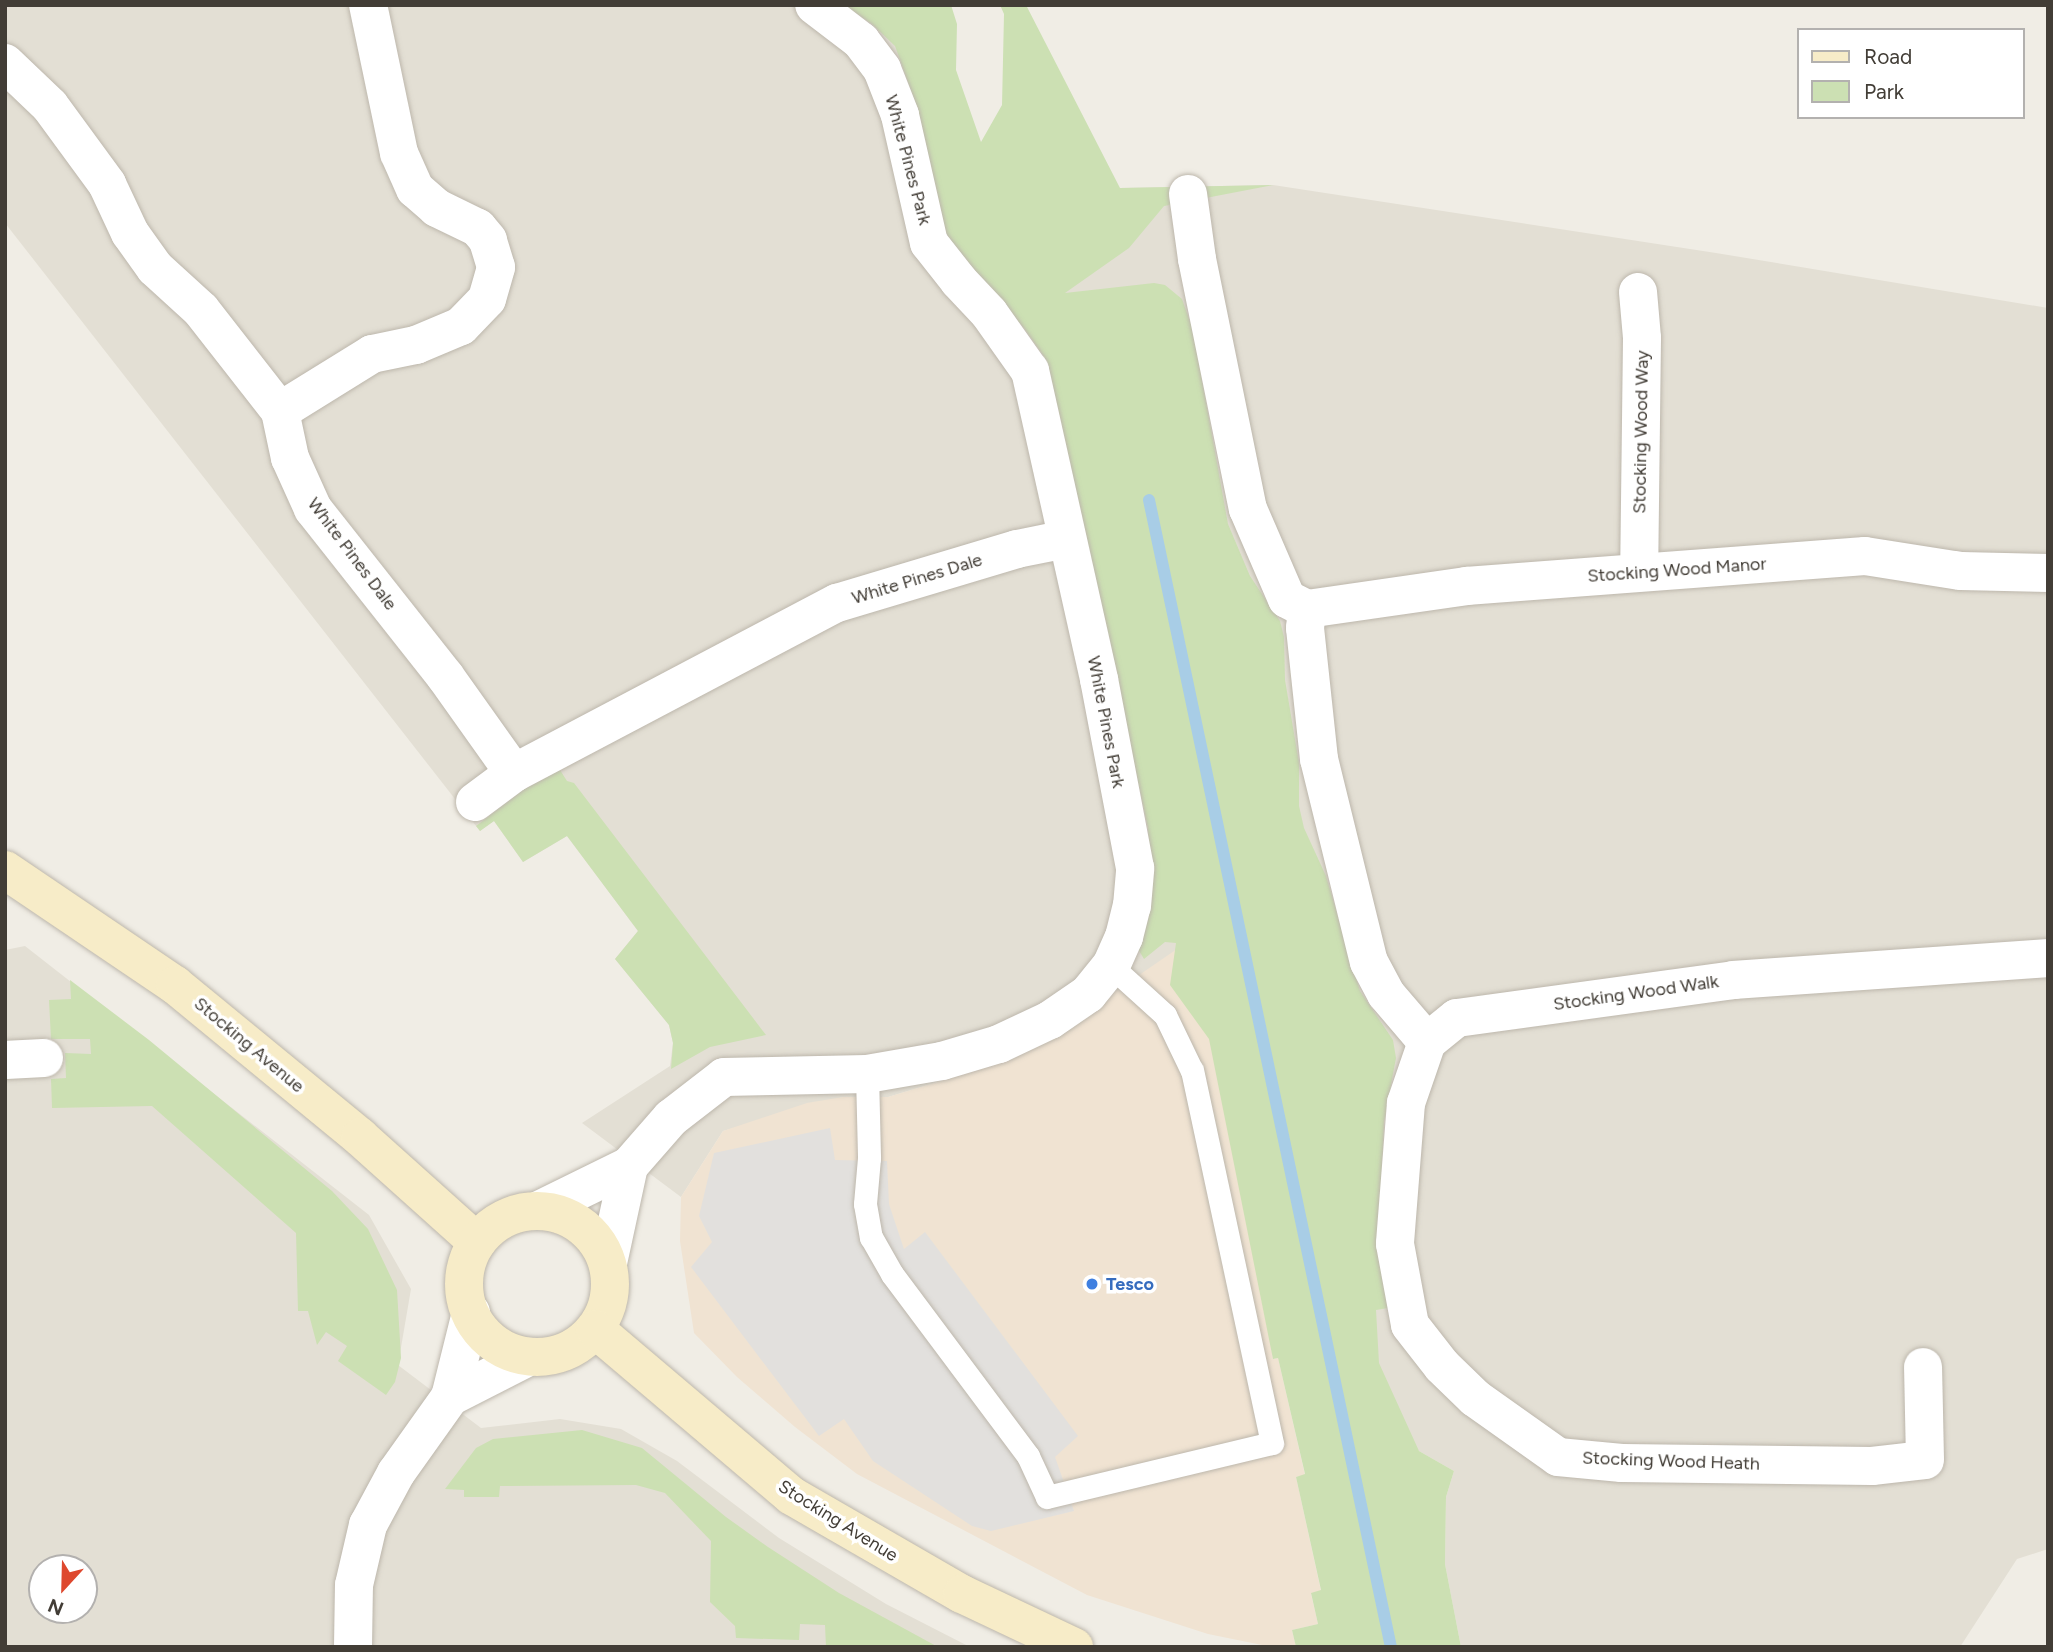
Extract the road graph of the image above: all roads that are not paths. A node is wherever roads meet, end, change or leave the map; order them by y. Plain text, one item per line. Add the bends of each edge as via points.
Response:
1 (368, 5) edge
2 (814, 5) edge
3 (5, 63) edge
4 (1188, 194) dead end
5 (1638, 292) dead end
6 (280, 411) junction
7 (1066, 539) junction
8 (1639, 572) junction
9 (2048, 573) edge
10 (1307, 609) junction
11 (514, 773) junction
12 (475, 802) dead end
13 (5, 870) edge
14 (2048, 957) edge
15 (1111, 966) junction
16 (1426, 1042) junction
17 (44, 1058) dead end
18 (5, 1060) edge
19 (867, 1074) junction
20 (629, 1166) junction
21 (537, 1210) junction
22 (477, 1242) junction
23 (608, 1263) junction
24 (471, 1313) junction
25 (595, 1329) junction
26 (528, 1357) junction
27 (1923, 1367) dead end
28 (450, 1398) junction
29 (353, 1647) edge
30 (1074, 1647) edge

1 - 6 street via 399,153 415,189 437,208 478,228 488,240 496,267 486,299 461,326 416,345 372,355
2 - 7 street, White Pines Park via 861,41 882,69 900,115 929,243 989,313 1030,371
3 - 6 street, White Pines Dale via 58,117 107,184 130,233 155,268 201,310
4 - 10 street via 1248,509 1287,599
5 - 8 street, Stocking Wood Way via 1642,338
6 - 11 street, White Pines Dale via 290,458 313,509 445,676
7 - 11 street, White Pines Dale via 1017,549 836,603
7 - 15 street, White Pines Park via 1135,868 1132,906
8 - 9 street, Stocking Wood Manor via 1865,556 1961,571
8 - 10 street, Stocking Wood Manor via 1466,586
10 - 16 street via 1305,628 1319,759 1369,962 1386,994
11 - 12 street, White Pines Dale
13 - 22 street, Stocking Avenue via 175,985 360,1137
14 - 16 street, Stocking Wood Walk via 1692,986 1457,1018
15 - 19 street, White Pines Park via 1088,994 1050,1020 999,1044 942,1061
15 - 19 lane via 1165,1015 1192,1071 1272,1443 1047,1497 1028,1456 892,1274 871,1237 865,1204
16 - 27 street, Stocking Wood Heath via 1406,1103 1395,1244 1410,1325 1475,1398 1558,1457 1872,1466 1925,1460
17 - 18 street
19 - 20 street, White Pines Park via 724,1077 671,1118
20 - 21 street
20 - 23 street
21 - 22 street via 503,1219
21 - 23 street via 582,1225 598,1242
22 - 24 street via 466,1265 464,1289
23 - 25 street via 611,1286
24 - 26 street via 484,1334 504,1349
24 - 28 street
25 - 26 street via 576,1346 553,1356
25 - 30 street, Stocking Avenue via 792,1496 962,1594
26 - 28 street
28 - 29 street via 396,1473 368,1525 354,1585

